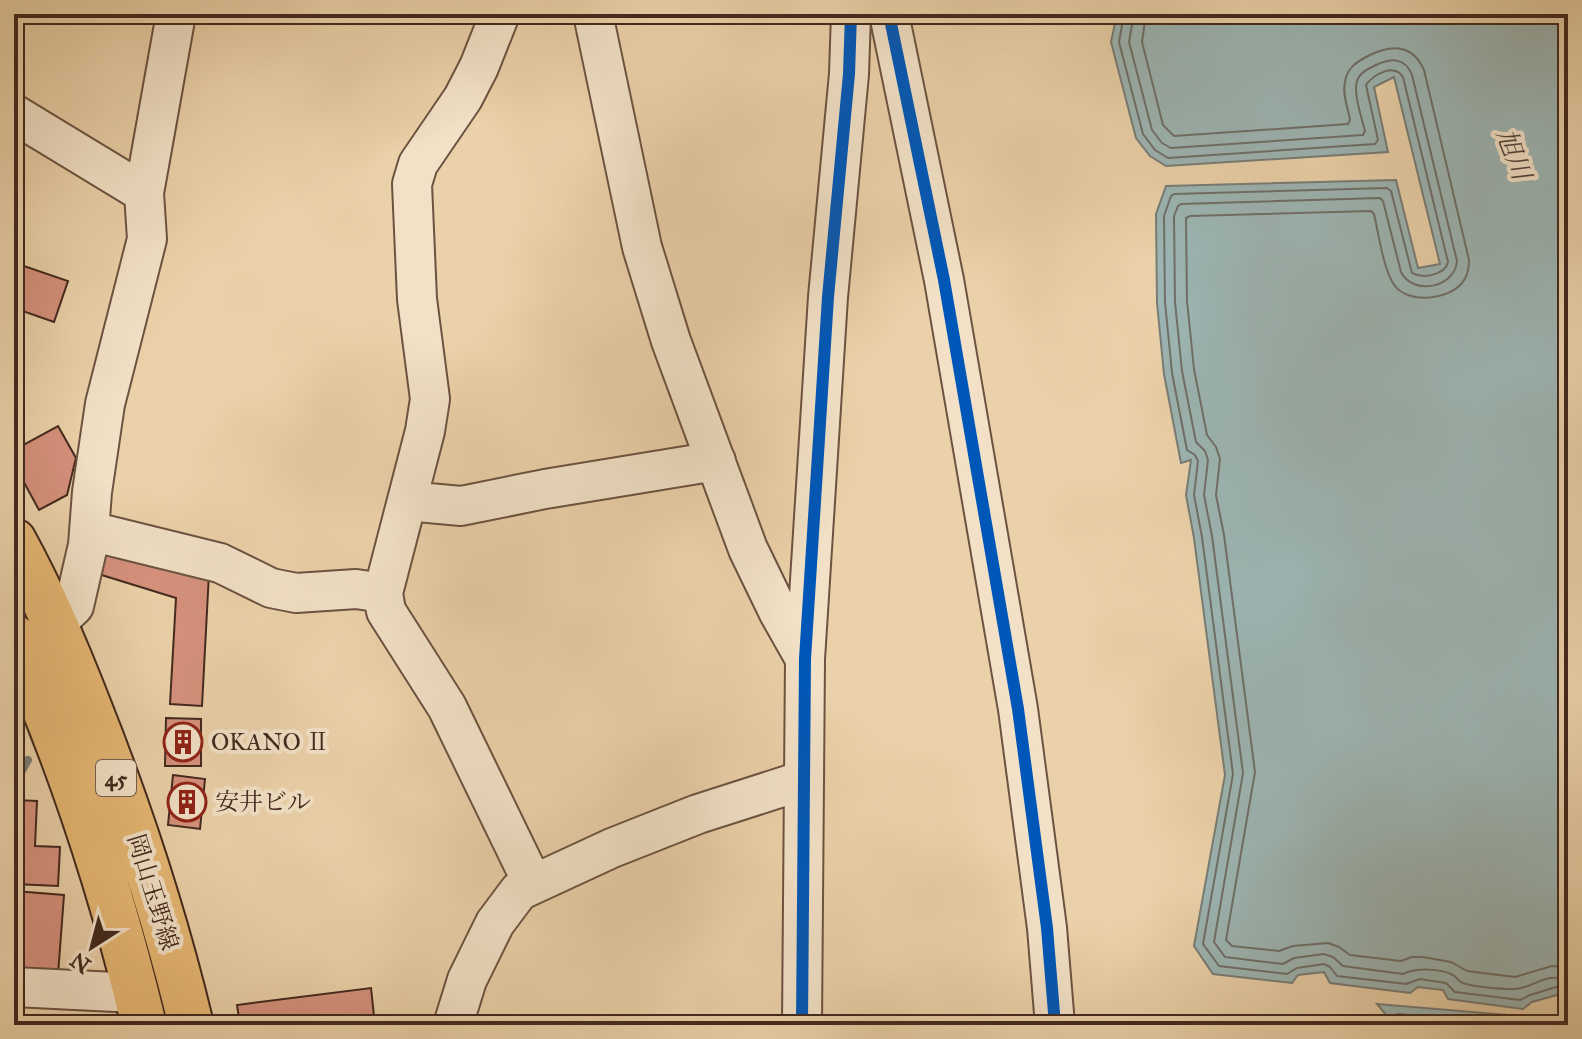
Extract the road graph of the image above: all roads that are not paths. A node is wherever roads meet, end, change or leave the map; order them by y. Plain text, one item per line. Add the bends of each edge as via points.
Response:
1 (176, 14) edge
2 (500, 14) edge
3 (593, 14) edge
4 (851, 14) edge
5 (889, 14) edge
6 (14, 114) edge
7 (144, 193) junction
8 (716, 461) junction
9 (407, 501) junction
10 (90, 531) junction
11 (14, 541) edge
12 (383, 593) junction
13 (56, 623) junction
14 (14, 637) edge
15 (805, 659) junction
16 (804, 780) junction
17 (533, 884) junction
18 (14, 987) edge
19 (140, 1009) edge
20 (191, 1025) edge
21 (453, 1025) edge
22 (802, 1025) edge
23 (1055, 1025) edge

1 - 7 street
2 - 9 street via 463,98 418,164 412,184 417,299 430,399
3 - 8 street via 642,247
4 - 15 street
5 - 23 street via 944,280 1018,709
6 - 7 street
7 - 10 street via 147,239 105,404
8 - 9 street via 461,506
8 - 15 street via 748,549
9 - 12 street
10 - 12 street via 220,563 271,588
10 - 13 street via 74,606
11 - 13 main road, 岡山玉野線 / 45
12 - 17 street via 386,611 447,707
13 - 20 main road, 岡山玉野線 / 45 via 140,845
14 - 19 main road, 岡山玉野線 / 45 via 70,773
15 - 16 street
16 - 17 street via 698,814
16 - 22 street
17 - 21 street via 519,891 495,923 467,980
18 - 19 street

